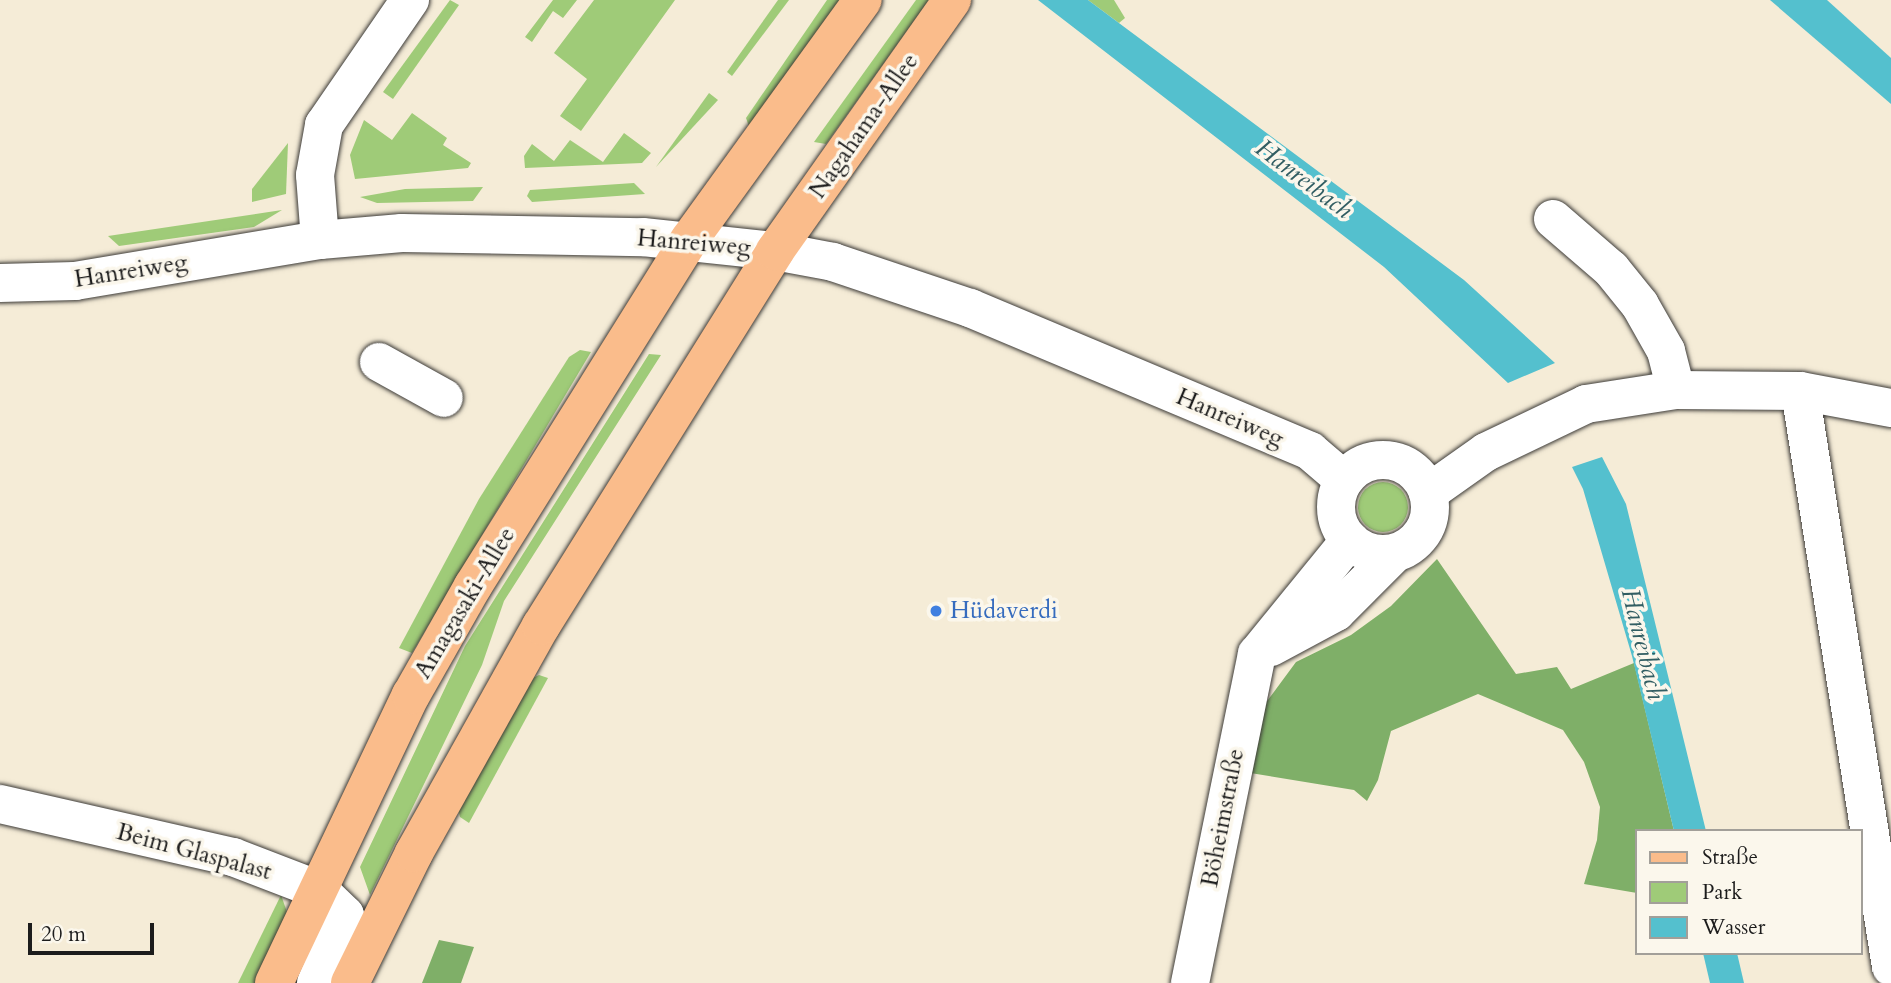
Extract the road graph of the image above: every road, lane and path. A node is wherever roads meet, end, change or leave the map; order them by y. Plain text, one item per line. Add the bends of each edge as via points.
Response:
1 (410, 0) edge
2 (863, 0) edge
3 (952, 0) edge
4 (1553, 219) dead end
5 (320, 240) junction
6 (689, 240) junction
7 (775, 251) junction
8 (0, 283) edge
9 (379, 362) dead end
10 (1676, 390) junction
11 (1800, 391) junction
12 (444, 398) dead end
13 (1891, 408) edge
14 (1344, 480) junction
15 (1428, 494) junction
16 (1350, 540) junction
17 (1395, 553) junction
18 (1256, 654) junction
19 (0, 804) edge
20 (319, 890) junction
21 (1891, 967) edge
22 (274, 983) edge
23 (316, 983) edge
24 (350, 983) edge
25 (1189, 983) edge

1 - 5 street via 324,125 315,174
2 - 6 main road
3 - 7 main road, Nagahama-Allee
4 - 10 street via 1611,270 1640,305 1666,351
5 - 6 street, Hanreiweg via 493,232
5 - 8 street, Hanreiweg via 75,281
6 - 7 street, Hanreiweg
6 - 20 main road, Amagasaki-Allee via 439,643
7 - 14 street, Hanreiweg via 833,262 970,308 1310,451
7 - 24 main road via 479,732
9 - 12 street
10 - 11 street
10 - 15 street via 1586,404 1527,430
11 - 13 street
11 - 21 street
14 - 15 street via 1368,462 1398,463 1421,480
14 - 16 street via 1336,511
15 - 17 street via 1429,515 1421,536
16 - 17 street via 1363,550
16 - 18 street, Böheimstraße
17 - 18 street via 1336,612
18 - 25 street, Böheimstraße
19 - 20 street, Beim Glaspalast via 233,857
20 - 22 main road, Amagasaki-Allee
20 - 23 street, Beim Glaspalast via 345,915

